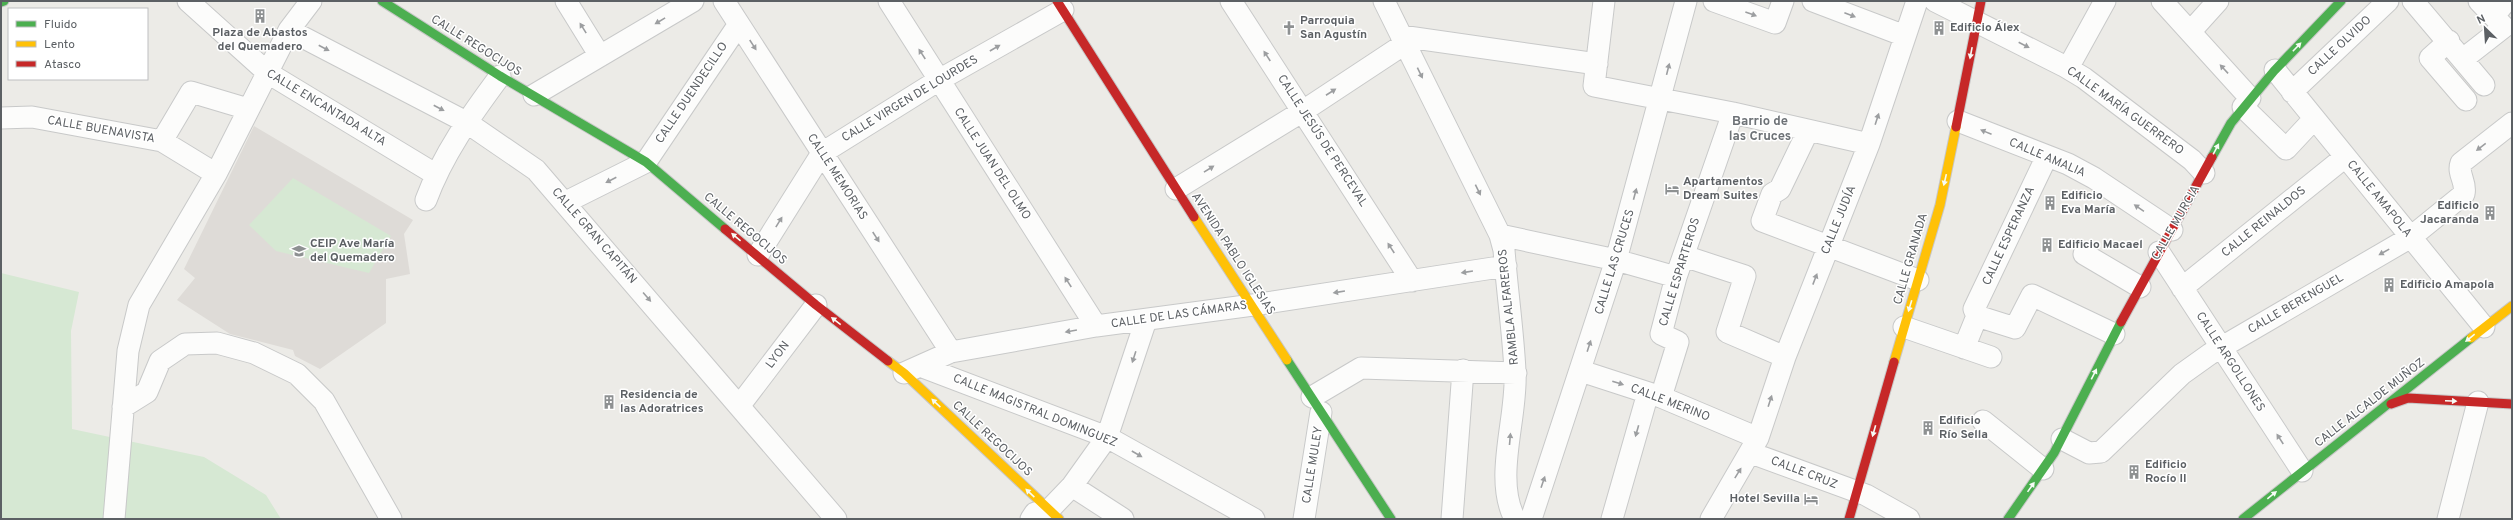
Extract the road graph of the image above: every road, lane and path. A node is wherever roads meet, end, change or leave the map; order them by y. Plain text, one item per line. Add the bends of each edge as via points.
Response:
1 (4, 1) edge
2 (188, 1) edge
3 (311, 1) edge
4 (382, 1) edge
5 (566, 1) edge
6 (693, 1) edge
7 (724, 1) edge
8 (888, 1) edge
9 (1231, 1) edge
10 (1384, 1) edge
11 (1604, 1) edge
12 (1686, 1) edge
13 (1714, 1) edge
14 (1783, 1) edge
15 (1813, 1) edge
16 (1917, 1) edge
17 (1935, 1) edge
18 (1981, 1) edge
19 (2105, 1) edge
20 (2162, 1) edge
21 (2218, 1) edge
22 (2388, 1) edge
23 (2413, 1) edge
24 (2479, 1) edge
25 (1, 2) edge
26 (2334, 3) edge
27 (1060, 6) edge
28 (2500, 9) edge
29 (1977, 22) junction
30 (738, 24) junction
31 (289, 30) junction
32 (2190, 32) junction
33 (1905, 36) junction
34 (1403, 39) junction
35 (2448, 41) junction
36 (600, 56) junction
37 (2463, 59) junction
38 (1597, 64) junction
39 (2068, 68) junction
40 (2275, 70) junction
41 (268, 73) junction
42 (500, 76) junction
43 (939, 80) junction
44 (2484, 85) dead end
45 (2292, 92) junction
46 (534, 95) junction
47 (1661, 99) junction
48 (2466, 100) dead end
49 (2246, 103) junction
50 (248, 110) junction
51 (1303, 111) junction
52 (1733, 114) junction
53 (1, 118) edge
54 (2314, 119) junction
55 (1958, 121) junction
56 (466, 122) junction
57 (2504, 123) edge
58 (1808, 131) junction
59 (162, 141) junction
60 (1869, 144) junction
61 (822, 152) junction
62 (2047, 156) junction
63 (2345, 157) junction
64 (646, 162) junction
65 (2204, 173) junction
66 (216, 174) junction
67 (436, 174) junction
68 (1176, 189) junction
69 (426, 200) dead end
70 (566, 202) junction
71 (2172, 230) junction
72 (1500, 235) junction
73 (2411, 237) junction
74 (1828, 246) junction
75 (2159, 252) junction
76 (2084, 254) dead end
77 (758, 255) junction
78 (1684, 256) junction
79 (1616, 260) junction
80 (1506, 266) junction
81 (1676, 277) junction
82 (1918, 280) junction
83 (1412, 281) junction
84 (2140, 287) junction
85 (2182, 288) junction
86 (816, 305) junction
87 (1253, 305) junction
88 (2512, 306) edge
89 (1977, 316) junction
90 (1146, 320) junction
91 (1096, 326) junction
92 (1904, 327) junction
93 (2484, 327) junction
94 (2114, 334) junction
95 (2221, 347) junction
96 (1964, 348) junction
97 (951, 352) junction
98 (1785, 357) junction
99 (1991, 357) dead end
100 (912, 370) junction
101 (1463, 370) junction
102 (1581, 371) junction
103 (1516, 373) junction
104 (2416, 382) junction
105 (1654, 395) junction
106 (2423, 399) junction
107 (2478, 402) junction
108 (1317, 404) junction
109 (2512, 404) edge
110 (740, 405) junction
111 (2386, 406) junction
112 (123, 407) junction
113 (1983, 421) dead end
114 (1107, 437) junction
115 (2062, 439) junction
116 (1754, 445) junction
117 (2043, 469) junction
118 (2302, 471) junction
119 (1072, 486) junction
120 (1857, 493) junction
121 (1046, 516) edge
122 (114, 519) edge
123 (391, 519) edge
124 (836, 519) edge
125 (1123, 519) edge
126 (1254, 519) edge
127 (1304, 519) edge
128 (1391, 519) edge
129 (1452, 519) edge
130 (1515, 519) edge
131 (1531, 519) edge
132 (1612, 519) edge
133 (1711, 519) edge
134 (1849, 519) edge
135 (1909, 519) edge
136 (2008, 519) edge
137 (2243, 519) edge
138 (2448, 519) edge

1 - 25 street
2 - 41 street, CALLE ENCANTADA ALTA
3 - 31 street
4 - 42 street, CALLE REGOCIJOS
36 -> 5 street
6 -> 36 street
7 - 30 street, CALLE MEMORIAS
43 -> 8 street, CALLE JUAN DEL OLMO
51 -> 9 street, CALLE JESÚS DE PERCEVAL
10 - 34 street, RAMBLA ALFAREROS
11 - 38 street
47 -> 12 street, CALLE LAS CRUCES
13 -> 14 street via 1775,23
15 -> 33 street
16 - 33 street, CALLE JUDÍA
17 - 29 street, CALLE MARÍA GUERRERO
18 - 29 street, CALLE GRANADA
19 - 39 street
20 - 32 street
21 - 32 street
22 - 45 street, CALLE OLVIDO
23 - 35 street
24 - 28 street
40 -> 26 street, CALLE MURCIA
43 -> 27 street, CALLE VIRGEN DE LOURDES
27 - 68 street, AVENIDA PABLO IGLESIAS
28 - 37 street via 2504,27
29 -> 39 street, CALLE MARÍA GUERRERO
29 -> 55 street, CALLE GRANADA
30 -> 61 street, CALLE MEMORIAS
30 - 64 street, CALLE DUENDECILLO
31 - 41 street
31 -> 56 street, CALLE GRAN CAPITÁN
49 -> 32 street
60 -> 33 street, CALLE JUDÍA
34 - 38 street
51 -> 34 street
34 -> 72 street, RAMBLA ALFAREROS
35 - 37 street
35 - 48 street via 2430,58
36 - 46 street
37 - 44 street
38 - 47 street via 1594,86
39 - 65 street, CALLE MARÍA GUERRERO
40 - 45 street, CALLE AMAPOLA
40 - 49 street, CALLE MURCIA
41 - 50 street
41 - 67 street, CALLE ENCANTADA ALTA
42 - 46 street, CALLE REGOCIJOS
42 - 56 street
43 - 61 street, CALLE VIRGEN DE LOURDES
91 -> 43 street, CALLE JUAN DEL OLMO
45 - 54 street, CALLE AMAPOLA
46 - 64 street, CALLE REGOCIJOS
47 - 52 street
79 -> 47 street, CALLE LAS CRUCES
49 - 54 street via 2286,149
65 -> 49 street, CALLE MURCIA via 2222,139
50 - 59 street via 191,92
50 - 66 street
68 -> 51 street
83 -> 51 street, CALLE JESÚS DE PERCEVAL
52 - 58 street
52 - 78 street, CALLE ESPARTEROS
53 - 59 street, CALLE BUENAVISTA via 32,117
54 - 63 street, CALLE AMAPOLA
62 -> 55 street, CALLE AMALIA
55 -> 82 street, CALLE GRANADA via 1940,206
56 - 67 street
56 - 70 street, CALLE GRAN CAPITÁN via 536,170
57 -> 73 street, CALLE BERENGUEL via 2461,163 2459,169 2465,190 2460,198
58 - 60 street
58 - 74 street via 1780,189 1772,194 1762,221
59 - 66 street, CALLE BUENAVISTA
60 - 74 street, CALLE JUDÍA
77 -> 61 street, CALLE VIRGEN DE LOURDES
61 -> 97 street, CALLE MEMORIAS
71 -> 62 street, CALLE AMALIA via 2094,178
62 - 89 street, CALLE ESPERANZA via 1974,309
63 - 73 street, CALLE AMAPOLA
63 - 85 street, CALLE REINALDOS
64 -> 70 street
77 -> 64 street, CALLE REGOCIJOS
65 - 71 street, CALLE MURCIA
66 - 112 street via 139,305 128,351
67 - 69 street
68 - 87 street, AVENIDA PABLO IGLESIAS
70 -> 110 street, CALLE GRAN CAPITÁN
71 - 75 street, CALLE MURCIA
72 - 79 street
72 - 80 street, RAMBLA ALFAREROS
73 - 93 street, CALLE AMAPOLA
73 -> 95 street, CALLE BERENGUEL
74 - 82 street
98 -> 74 street, CALLE JUDÍA
75 - 84 street, CALLE MURCIA
75 - 85 street, CALLE ARGOLLONES
76 - 84 street
77 - 86 street, CALLE REGOCIJOS
78 - 81 street, CALLE ESPARTEROS
78 - 98 street via 1745,276 1727,332
79 - 81 street
102 -> 79 street, CALLE LAS CRUCES
80 -> 83 street, CALLE DE LAS CÁMARAS
80 - 103 street, RAMBLA ALFAREROS
81 - 105 street, CALLE ESPARTEROS via 1661,334 1678,342
82 -> 92 street, CALLE GRANADA
83 -> 87 street, CALLE DE LAS CÁMARAS
84 - 94 street, CALLE MURCIA
85 - 95 street, CALLE ARGOLLONES
100 -> 86 street, CALLE REGOCIJOS
86 - 110 street, LYON
87 - 90 street, CALLE DE LAS CÁMARAS
87 - 108 street, AVENIDA PABLO IGLESIAS
88 - 93 street, CALLE ALCALDE MUÑOZ
89 - 94 street via 2015,328 2032,295
89 - 96 street, CALLE ESPERANZA
90 - 91 street, CALLE DE LAS CÁMARAS
90 -> 114 street
91 -> 97 street, CALLE DE LAS CÁMARAS
92 - 96 street
92 -> 120 street, CALLE GRANADA
93 -> 104 street, CALLE ALCALDE MUÑOZ
115 -> 94 street, CALLE MURCIA
95 - 115 street, CALLE BERENGUEL via 2182,374 2101,452 2089,453
118 -> 95 street, CALLE ARGOLLONES
96 - 99 street
97 - 100 street, CALLE DE LAS CÁMARAS
116 -> 98 street, CALLE JUDÍA
100 - 114 street, CALLE MAGISTRAL DOMINGUEZ
121 -> 100 street, CALLE REGOCIJOS
101 - 103 street
101 - 108 street via 1361,368
101 - 129 street
102 -> 105 street, CALLE MERINO
131 -> 102 street, CALLE LAS CRUCES
130 -> 103 street, RAMBLA ALFAREROS via 1508,495 1507,478
104 - 106 street via 2413,390
104 - 111 street, CALLE ALCALDE MUÑOZ
105 - 116 street, CALLE MERINO
105 -> 132 street
106 -> 107 street
106 - 111 street via 2408,398
107 - 109 street
107 - 138 street
108 - 127 street, CALLE MULEY
108 - 128 street, AVENIDA PABLO IGLESIAS
110 - 124 street, CALLE GRAN CAPITÁN
111 - 118 street, CALLE ALCALDE MUÑOZ
112 - 122 street
112 - 123 street via 147,392 160,360 185,344 217,343 254,353 297,374 324,401
113 - 117 street
114 - 119 street
114 -> 126 street, CALLE MAGISTRAL DOMINGUEZ
115 - 117 street, CALLE MURCIA
116 - 120 street, CALLE CRUZ
133 -> 116 street, CALLE JUDÍA
136 -> 117 street, CALLE MURCIA
137 -> 118 street, CALLE ALCALDE MUÑOZ
119 - 121 street
119 - 125 street
120 - 134 street, CALLE GRANADA
120 - 135 street, CALLE CRUZ via 1866,495

